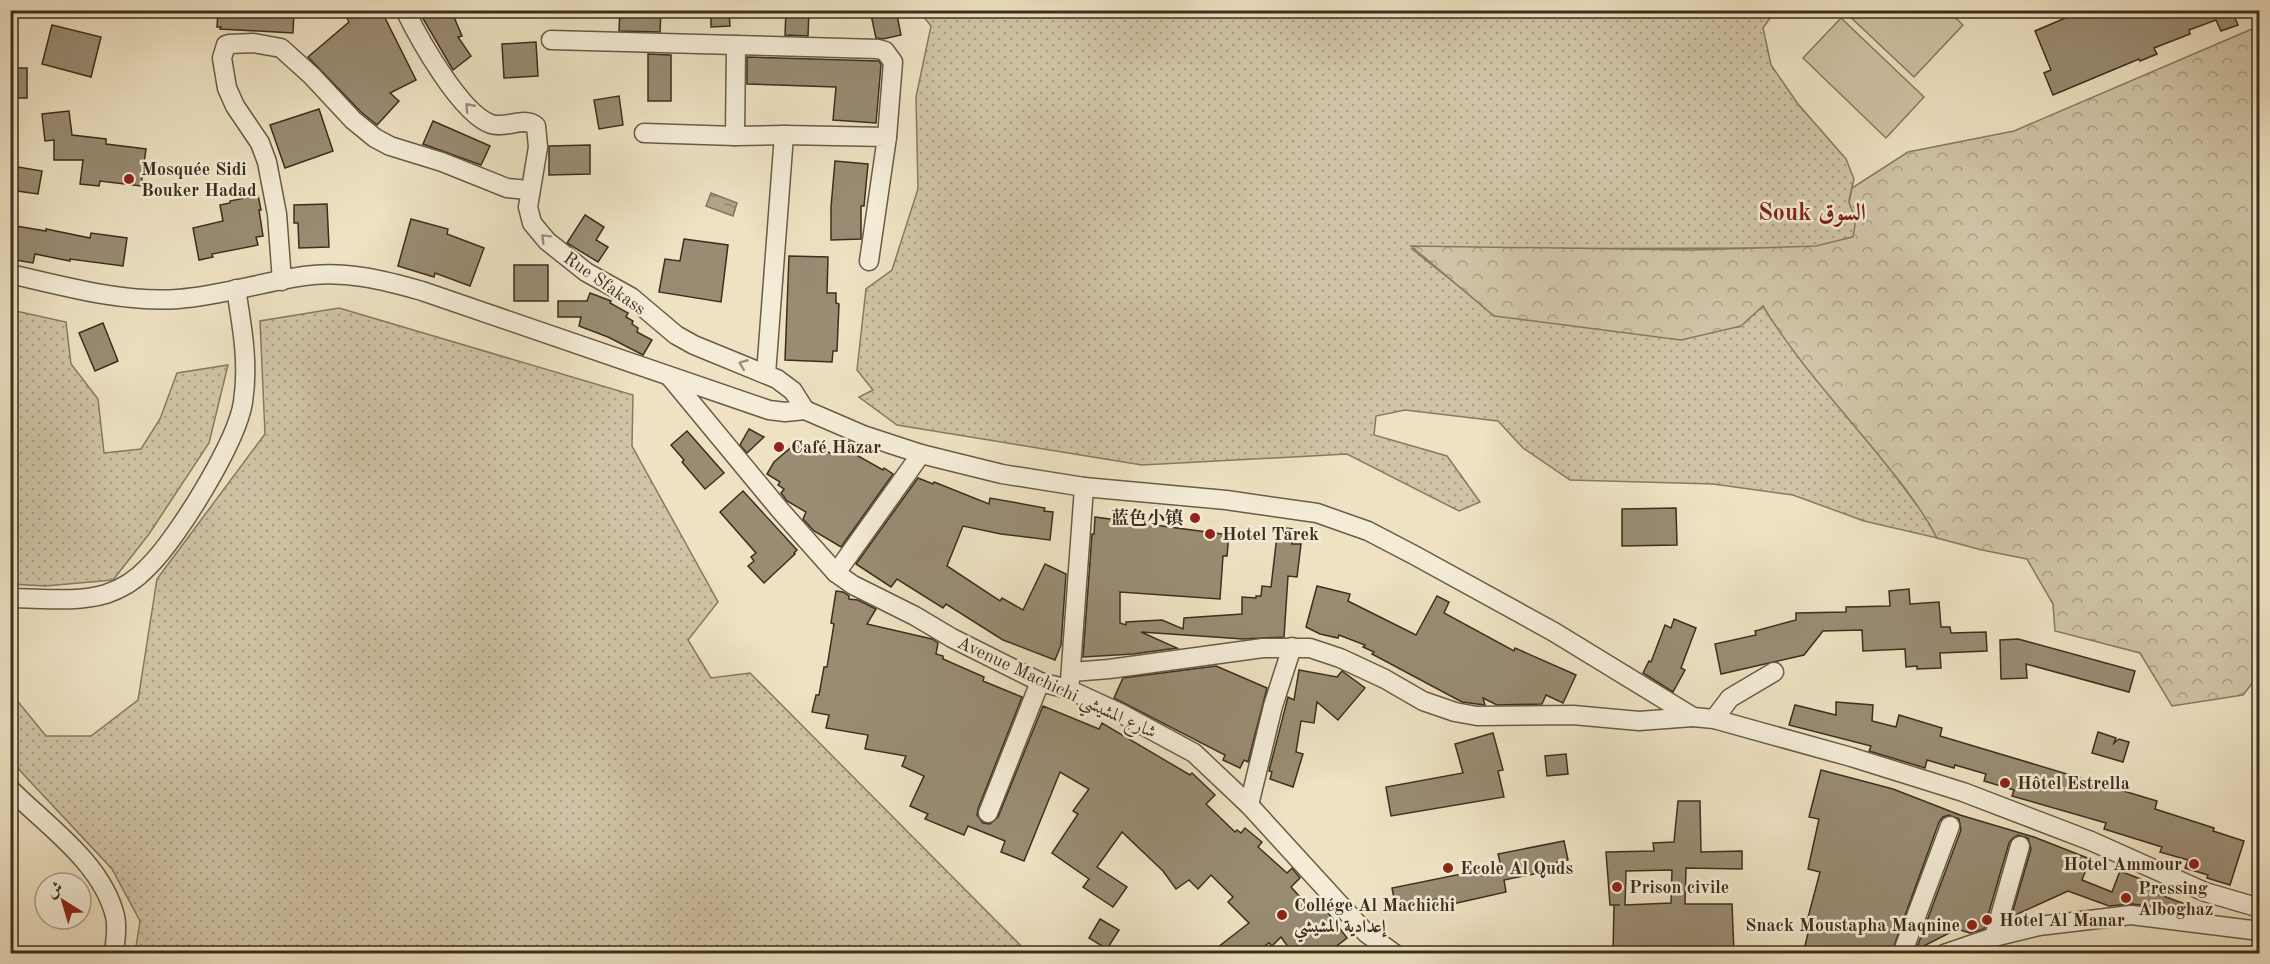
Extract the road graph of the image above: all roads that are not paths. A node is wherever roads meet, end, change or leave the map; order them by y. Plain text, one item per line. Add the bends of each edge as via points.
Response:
1 (405, 10) edge
2 (551, 40) dead end
3 (736, 45) junction
4 (644, 133) dead end
5 (784, 135) junction
6 (735, 136) junction
7 (887, 137) junction
8 (529, 190) junction
9 (869, 261) dead end
10 (10, 274) edge
11 (282, 281) junction
12 (236, 289) junction
13 (766, 374) junction
14 (668, 375) junction
15 (805, 410) junction
16 (921, 454) junction
17 (1084, 487) junction
18 (836, 573) junction
19 (10, 598) edge
20 (1292, 647) junction
21 (1774, 672) dead end
22 (1070, 680) junction
23 (1040, 682) junction
24 (1693, 717) junction
25 (1714, 719) junction
26 (10, 789) edge
27 (1249, 806) junction
28 (988, 813) dead end
29 (1950, 826) dead end
30 (2020, 846) dead end
31 (2259, 908) edge
32 (2259, 931) edge
33 (1994, 937) junction
34 (114, 954) edge
35 (1395, 954) edge
36 (1902, 954) edge
37 (1944, 954) edge

8 -> 1 street, Rue Sfakass via 536,162 536,126 531,122 494,125 474,112 430,57
2 - 3 street
3 - 6 street
3 - 7 street via 885,51 893,63
4 - 6 street
5 - 6 street
5 - 7 street
5 - 13 street
7 - 9 street
8 - 11 street via 507,188 390,146 352,120 283,50 267,45 226,45 222,53 227,88 265,152
13 -> 8 street, Rue Sfakass via 676,335 622,290 574,264 532,223
10 - 12 street via 132,297 176,299
11 - 12 street
11 - 14 street via 328,275 384,281
12 - 19 street via 245,348 243,404 226,447 177,532 148,568 106,594
13 - 15 street, Rue Sfakass via 790,388
14 - 15 street via 769,410
14 - 18 street, Avenue Machichi شارع المشيشي
15 - 16 street
16 - 17 street via 1002,474
16 - 18 street
17 - 22 street
17 - 24 street via 1287,508 1317,513 1368,531 1554,632
18 - 23 street, Avenue Machichi شارع المشيشي
20 - 22 street via 1109,669
20 - 24 street via 1310,648 1340,658 1423,701 1477,716 1573,715 1639,721
20 - 27 street
21 - 25 street via 1730,698
22 - 23 street, Avenue Machichi شارع المشيشي
22 - 27 street, Avenue Machichi شارع المشيشي via 1120,713 1194,753
23 - 28 street
24 - 25 street
25 - 31 street via 1963,792 2091,841 2205,892
26 - 34 street via 82,859 108,896 116,918
27 - 35 street, Avenue Machichi شارع المشيشي via 1366,933
29 - 36 street
30 - 33 street
32 - 33 street via 2131,915 2039,926
33 - 37 street

